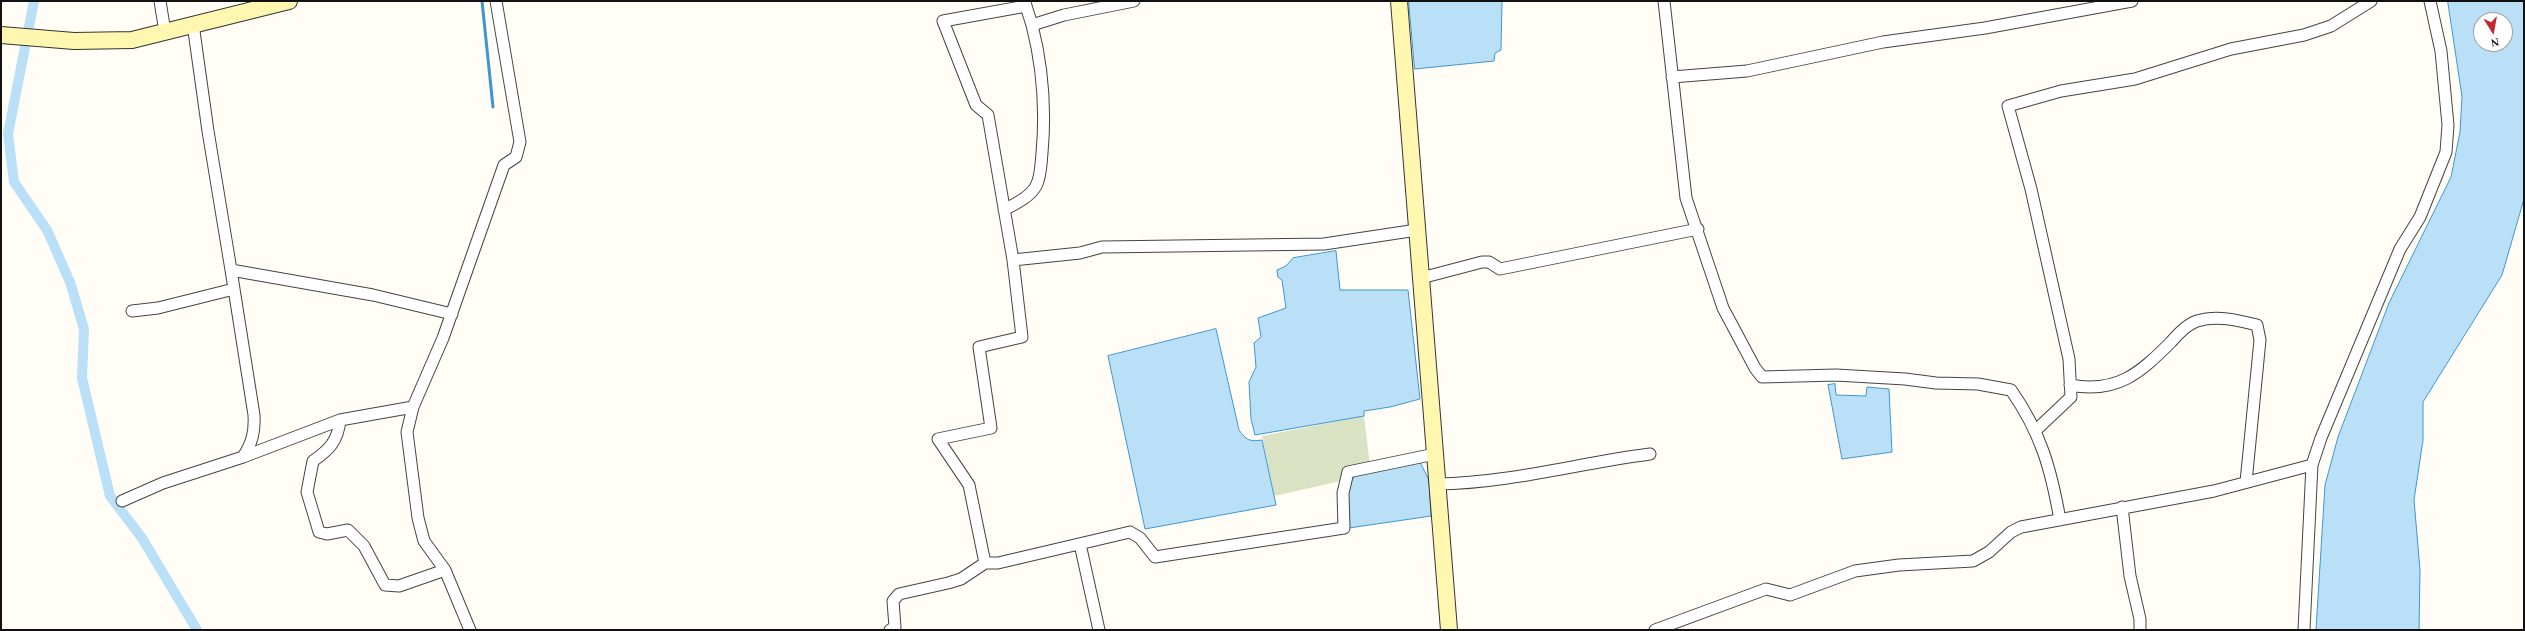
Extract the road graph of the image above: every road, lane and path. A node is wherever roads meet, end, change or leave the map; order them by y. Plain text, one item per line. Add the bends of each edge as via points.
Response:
1 (160, 1) edge
2 (289, 1) edge
3 (496, 1) edge
4 (1134, 1) edge
5 (1399, 1) edge
6 (1664, 1) edge
7 (2132, 1) edge
8 (2370, 1) edge
9 (2430, 1) edge
10 (1025, 4) edge
11 (194, 24) junction
12 (1032, 25) junction
13 (165, 32) junction
14 (2, 35) edge
15 (1672, 77) junction
16 (1004, 210) junction
17 (1698, 229) junction
18 (1417, 230) junction
19 (1013, 260) junction
20 (231, 270) junction
21 (1421, 278) junction
22 (234, 289) junction
23 (132, 311) dead end
24 (452, 314) junction
25 (2070, 385) junction
26 (413, 407) junction
27 (340, 420) junction
28 (2035, 431) junction
29 (1435, 454) junction
30 (1650, 454) dead end
31 (243, 457) junction
32 (2312, 465) junction
33 (2246, 482) junction
34 (1437, 484) junction
35 (122, 501) dead end
36 (2122, 507) junction
37 (2060, 520) junction
38 (1080, 544) junction
39 (985, 563) junction
40 (445, 570) junction
41 (470, 630) edge
42 (890, 630) edge
43 (1099, 630) edge
44 (1449, 630) edge
45 (1656, 630) edge
46 (2140, 630) edge
47 (2304, 630) edge

1 - 13 street
2 - 11 main road
3 - 24 street via 520,142 516,157 504,165
4 - 12 street via 1064,15
5 - 18 main road
6 - 15 street
7 - 15 street via 1985,28 1883,42 1747,71
8 - 25 street via 2331,26 2304,35 2231,49 2135,79 2061,91 2008,106 2031,189 2069,359
9 - 32 street via 2441,51 2448,125 2446,152 2420,217 2400,249
10 - 12 street
10 - 16 street via 943,21 976,105 988,115 994,136
11 - 13 main road
11 - 20 street via 208,131
12 - 16 street via 1044,90 1041,165 1036,186 1021,201
13 - 14 main road via 132,40 74,41
15 - 17 street via 1686,198
16 - 19 street
17 - 21 street via 1500,269 1489,262 1482,262
17 - 28 street via 1723,308 1762,377 1836,375 1978,384 2011,390 2029,416
18 - 19 street via 1324,244 1102,247 1080,253
18 - 21 main road
19 - 39 street via 1022,337 979,347 991,428 938,439 969,485
20 - 22 street
20 - 24 street via 373,296
21 - 29 main road
22 - 23 street via 158,308
22 - 31 street via 255,431
24 - 26 street
25 - 28 street via 2071,397
25 - 33 street via 2105,386 2125,381 2143,370 2175,337 2195,321 2217,318 2257,325 2260,340
26 - 27 street
26 - 40 street via 407,432 418,518 424,541
27 - 31 street
27 - 40 street via 339,434 330,449 312,462 307,492 319,532 328,534 348,530 364,546 385,585 399,586
28 - 37 street via 2052,472
29 - 34 main road
29 - 38 street via 1348,472 1343,493 1344,528 1155,557 1140,538 1130,532
30 - 34 street via 1596,461 1526,476 1473,483
31 - 35 street via 163,483
32 - 33 street
32 - 47 street
33 - 36 street
34 - 44 main road
36 - 37 street
36 - 46 street via 2130,576 2140,619
37 - 45 street via 2021,527 2011,532 1989,552 1973,560 1899,565 1855,572 1790,596 1766,589
38 - 39 street via 998,563
38 - 43 street
39 - 42 street via 961,579 899,594 893,601 895,627
40 - 41 street

